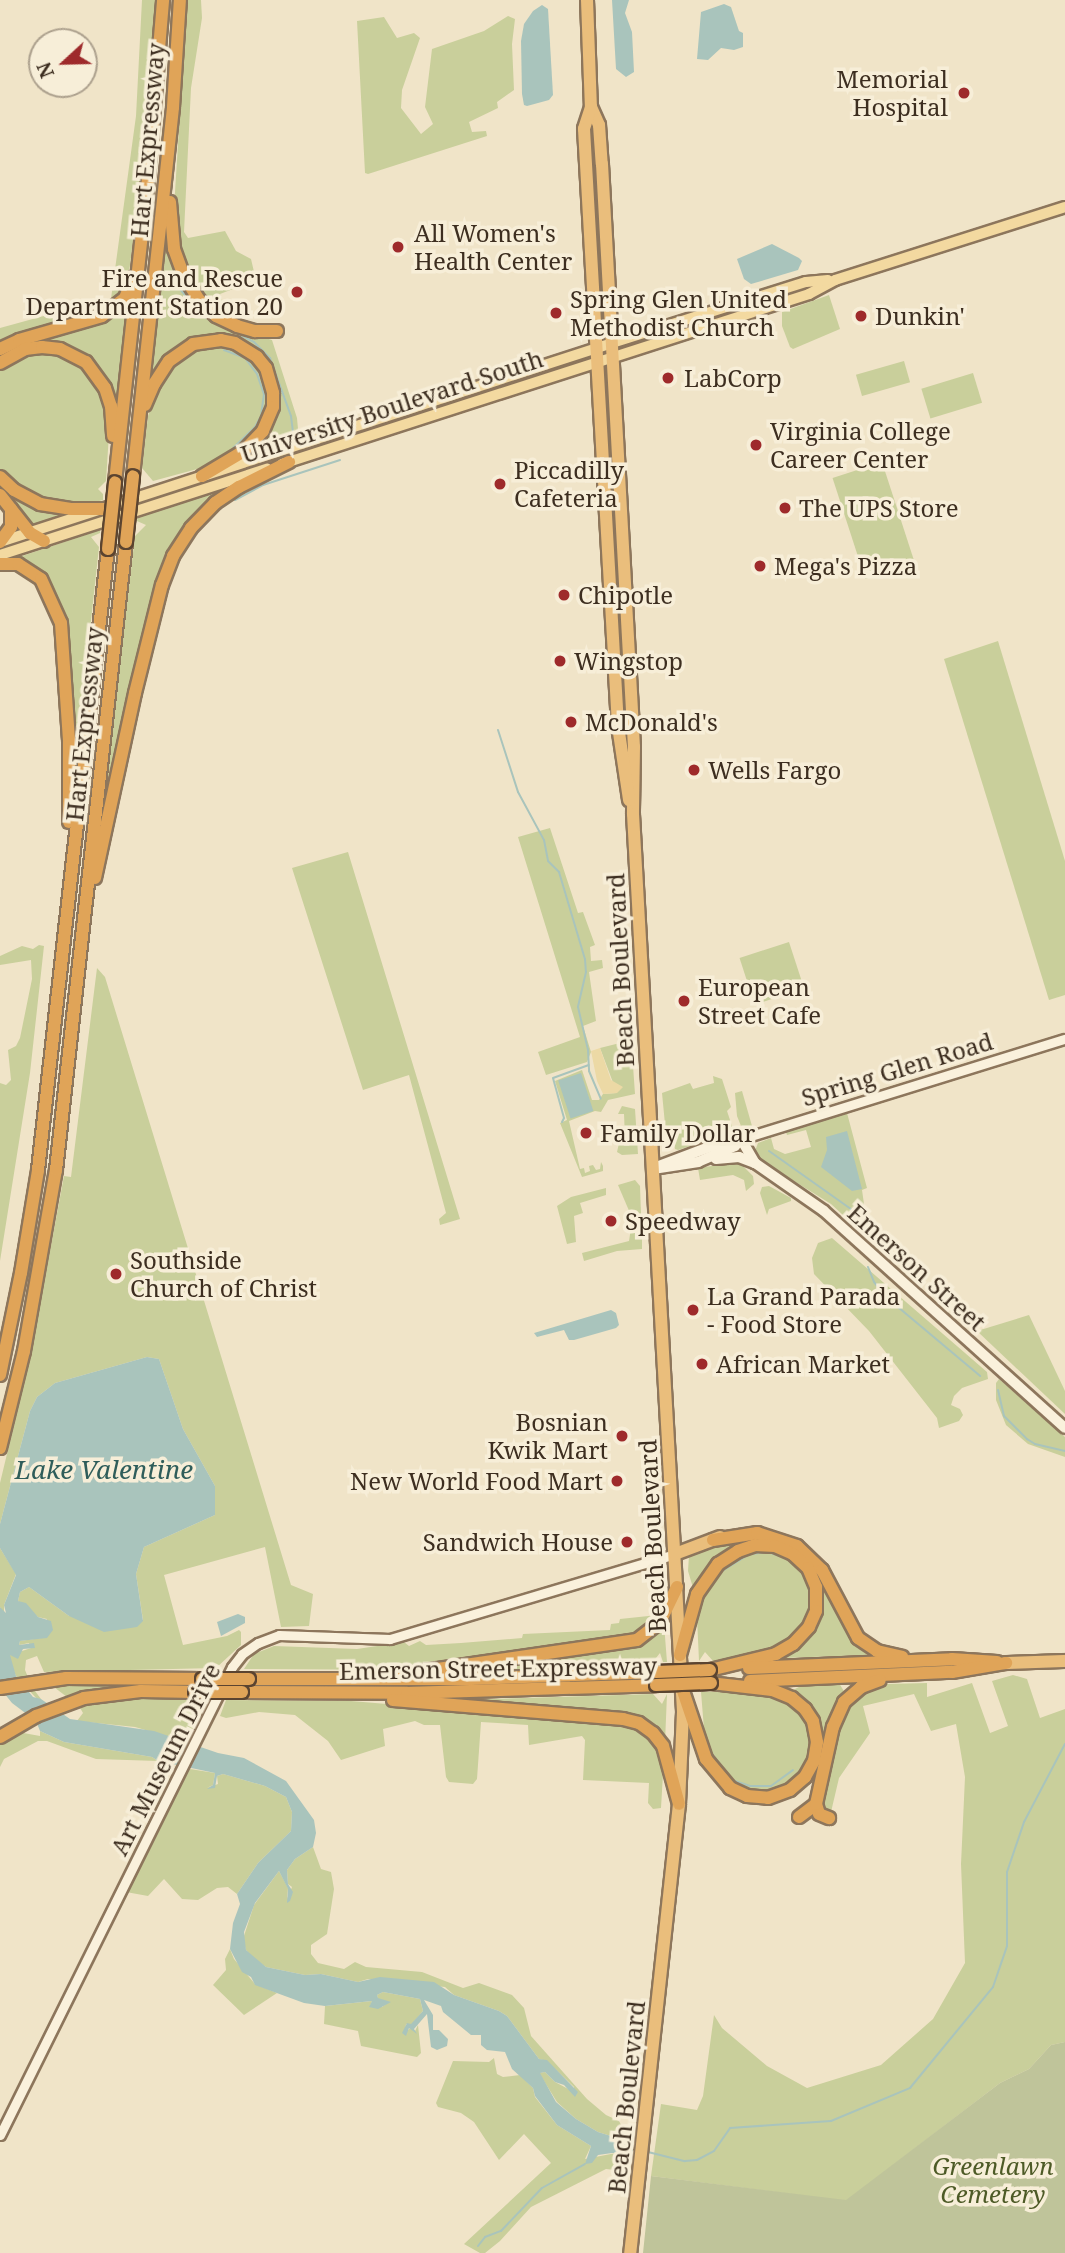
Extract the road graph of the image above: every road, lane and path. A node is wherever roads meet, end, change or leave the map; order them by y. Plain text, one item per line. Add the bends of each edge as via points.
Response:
1 (163, 0) edge
2 (180, 0) edge
3 (587, 0) edge
4 (591, 107) junction
5 (169, 143) junction
6 (1065, 207) edge
7 (142, 236) junction
8 (277, 331) dead end
9 (0, 349) edge
10 (612, 349) junction
11 (597, 354) junction
12 (0, 363) edge
13 (138, 429) junction
14 (289, 462) junction
15 (202, 476) junction
16 (0, 477) edge
17 (115, 482) junction
18 (0, 495) edge
19 (11, 509) junction
20 (103, 509) junction
21 (30, 533) junction
22 (44, 541) junction
23 (0, 542) edge
24 (0, 555) edge
25 (0, 564) edge
26 (633, 814) junction
27 (68, 907) junction
28 (82, 936) junction
29 (1065, 1039) edge
30 (741, 1139) junction
31 (698, 1162) junction
32 (755, 1163) junction
33 (653, 1169) junction
34 (0, 1375) edge
35 (1065, 1428) edge
36 (0, 1448) edge
37 (757, 1520) dead end
38 (760, 1534) junction
39 (675, 1554) junction
40 (677, 1587) junction
41 (680, 1656) junction
42 (924, 1661) junction
43 (1065, 1661) edge
44 (1006, 1663) junction
45 (905, 1674) junction
46 (711, 1676) junction
47 (337, 1687) junction
48 (0, 1688) edge
49 (682, 1688) junction
50 (0, 1737) edge
51 (679, 1804) junction
52 (816, 1804) junction
53 (799, 1817) dead end
54 (828, 1818) dead end
55 (0, 2135) edge
56 (629, 2253) edge

1 - 7 highway, Hart Expressway
2 - 5 highway, Hart Expressway
3 - 4 highway, Beach Boulevard
4 - 10 highway, Beach Boulevard via 600,131
4 - 11 highway, Beach Boulevard via 584,129
5 - 8 highway via 170,231 190,288 207,309 226,322 255,331
5 - 13 highway, Hart Expressway
6 - 10 main road, University Boulevard South via 835,280 806,282
7 - 9 highway via 130,288 111,312
7 - 17 highway, Hart Expressway
10 - 11 main road, University Boulevard South
10 - 26 highway, Beach Boulevard via 634,747
11 - 14 main road, University Boulevard South
11 - 15 main road, University Boulevard South
11 - 26 highway, Beach Boulevard via 618,726
12 - 17 highway via 25,349 60,349 86,362 111,406
13 - 15 highway via 154,384 180,351 205,340 228,341 247,349 271,380 269,421 244,450
13 - 28 highway, Hart Expressway, bridge
14 - 22 main road, University Boulevard South
14 - 28 highway via 215,503 173,556 135,693
15 - 20 main road, University Boulevard South
16 - 20 highway via 40,505
17 - 27 highway, Hart Expressway, bridge
18 - 19 highway
19 - 21 highway
19 - 23 highway via 11,527
20 - 21 main road, University Boulevard South
21 - 22 highway
21 - 23 main road, University Boulevard South
22 - 24 main road, University Boulevard South
25 - 27 highway via 18,564 41,579 62,630 70,786
26 - 33 highway, Beach Boulevard
27 - 34 highway, Hart Expressway via 36,1183
28 - 36 highway, Hart Expressway via 44,1245
29 - 30 street, Spring Glen Road
30 - 31 main road, Spring Glen Road
30 - 32 main road, Emerson Street
30 - 33 main road, Spring Glen Road
31 - 32 main road via 730,1157
31 - 33 main road, Spring Glen Road
32 - 35 main road, Emerson Street via 824,1211
33 - 39 highway, Beach Boulevard
37 - 38 highway
38 - 39 highway via 718,1537
38 - 42 highway via 789,1542 815,1561 854,1632 866,1645 885,1654
39 - 40 highway, Beach Boulevard
39 - 55 street, Art Museum Drive via 390,1639 289,1635 267,1639 242,1654
40 - 41 highway, Beach Boulevard
40 - 47 highway via 660,1622 644,1637 630,1642
41 - 46 highway via 697,1594 718,1564 755,1545 775,1546 793,1554 810,1571 816,1587 816,1611 809,1627 776,1654
41 - 49 highway, Beach Boulevard
42 - 44 highway, Emerson Street Expressway
42 - 46 highway, Emerson Street Expressway
43 - 44 highway, Emerson Street Expressway
44 - 45 highway, Emerson Street Expressway
45 - 46 highway, Emerson Street Expressway
45 - 52 highway via 867,1684 844,1702 833,1727
46 - 47 highway, Emerson Street Expressway, bridge via 471,1679
46 - 49 highway via 772,1690 805,1709 817,1742 814,1761 790,1790 768,1798 730,1788 706,1759
47 - 48 highway, Emerson Street Expressway, bridge via 249,1679 45,1679
47 - 50 highway, Emerson Street Expressway, bridge via 122,1692 71,1702
47 - 51 highway via 632,1721 647,1727 663,1746
49 - 51 highway, Beach Boulevard
51 - 56 highway, Beach Boulevard
52 - 53 highway
52 - 54 highway via 819,1814

